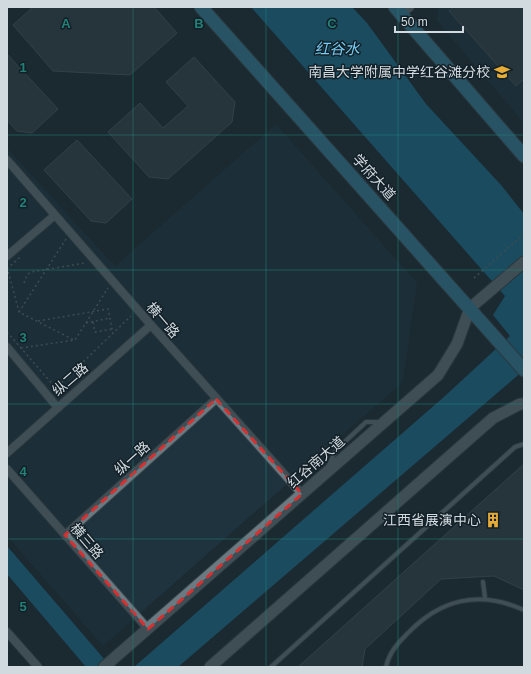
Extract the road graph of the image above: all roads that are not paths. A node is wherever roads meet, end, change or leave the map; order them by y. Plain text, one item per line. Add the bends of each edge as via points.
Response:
1 (200, 7) edge
2 (402, 9) edge
3 (524, 156) edge
4 (7, 160) edge
5 (55, 215) junction
6 (7, 256) edge
7 (524, 262) edge
8 (470, 308) junction
9 (151, 325) junction
10 (7, 347) edge
11 (524, 370) edge
12 (216, 399) junction
13 (524, 404) edge
14 (58, 408) junction
15 (524, 444) edge
16 (7, 453) edge
17 (7, 469) edge
18 (302, 494) junction
19 (65, 535) junction
20 (483, 582) dead end
21 (485, 598) junction
22 (524, 610) edge
23 (148, 629) junction
24 (7, 632) edge
25 (108, 664) edge
26 (38, 667) edge
27 (210, 667) edge
28 (271, 667) edge
29 (386, 667) edge

1 - 8 main road, 学府大道
2 - 3 main road
4 - 5 street, 横一路
5 - 6 street
5 - 9 street, 横一路
7 - 8 main road
8 - 11 main road, 学府大道
8 - 18 main road, 红谷南大道 via 457,344 438,375
9 - 12 street, 横一路
9 - 14 street, 纵二路
10 - 14 street
12 - 18 street, 横一路
12 - 19 street, 纵一路
13 - 27 main road via 493,418
14 - 16 street, 纵二路
15 - 28 lane via 515,447
17 - 19 street, 横三路
18 - 23 main road, 红谷南大道
19 - 23 street, 横三路
20 - 21 lane
21 - 22 lane via 506,602
21 - 29 lane via 466,600 438,609 416,625 396,646 388,658
23 - 25 main road, 红谷南大道
24 - 26 street

